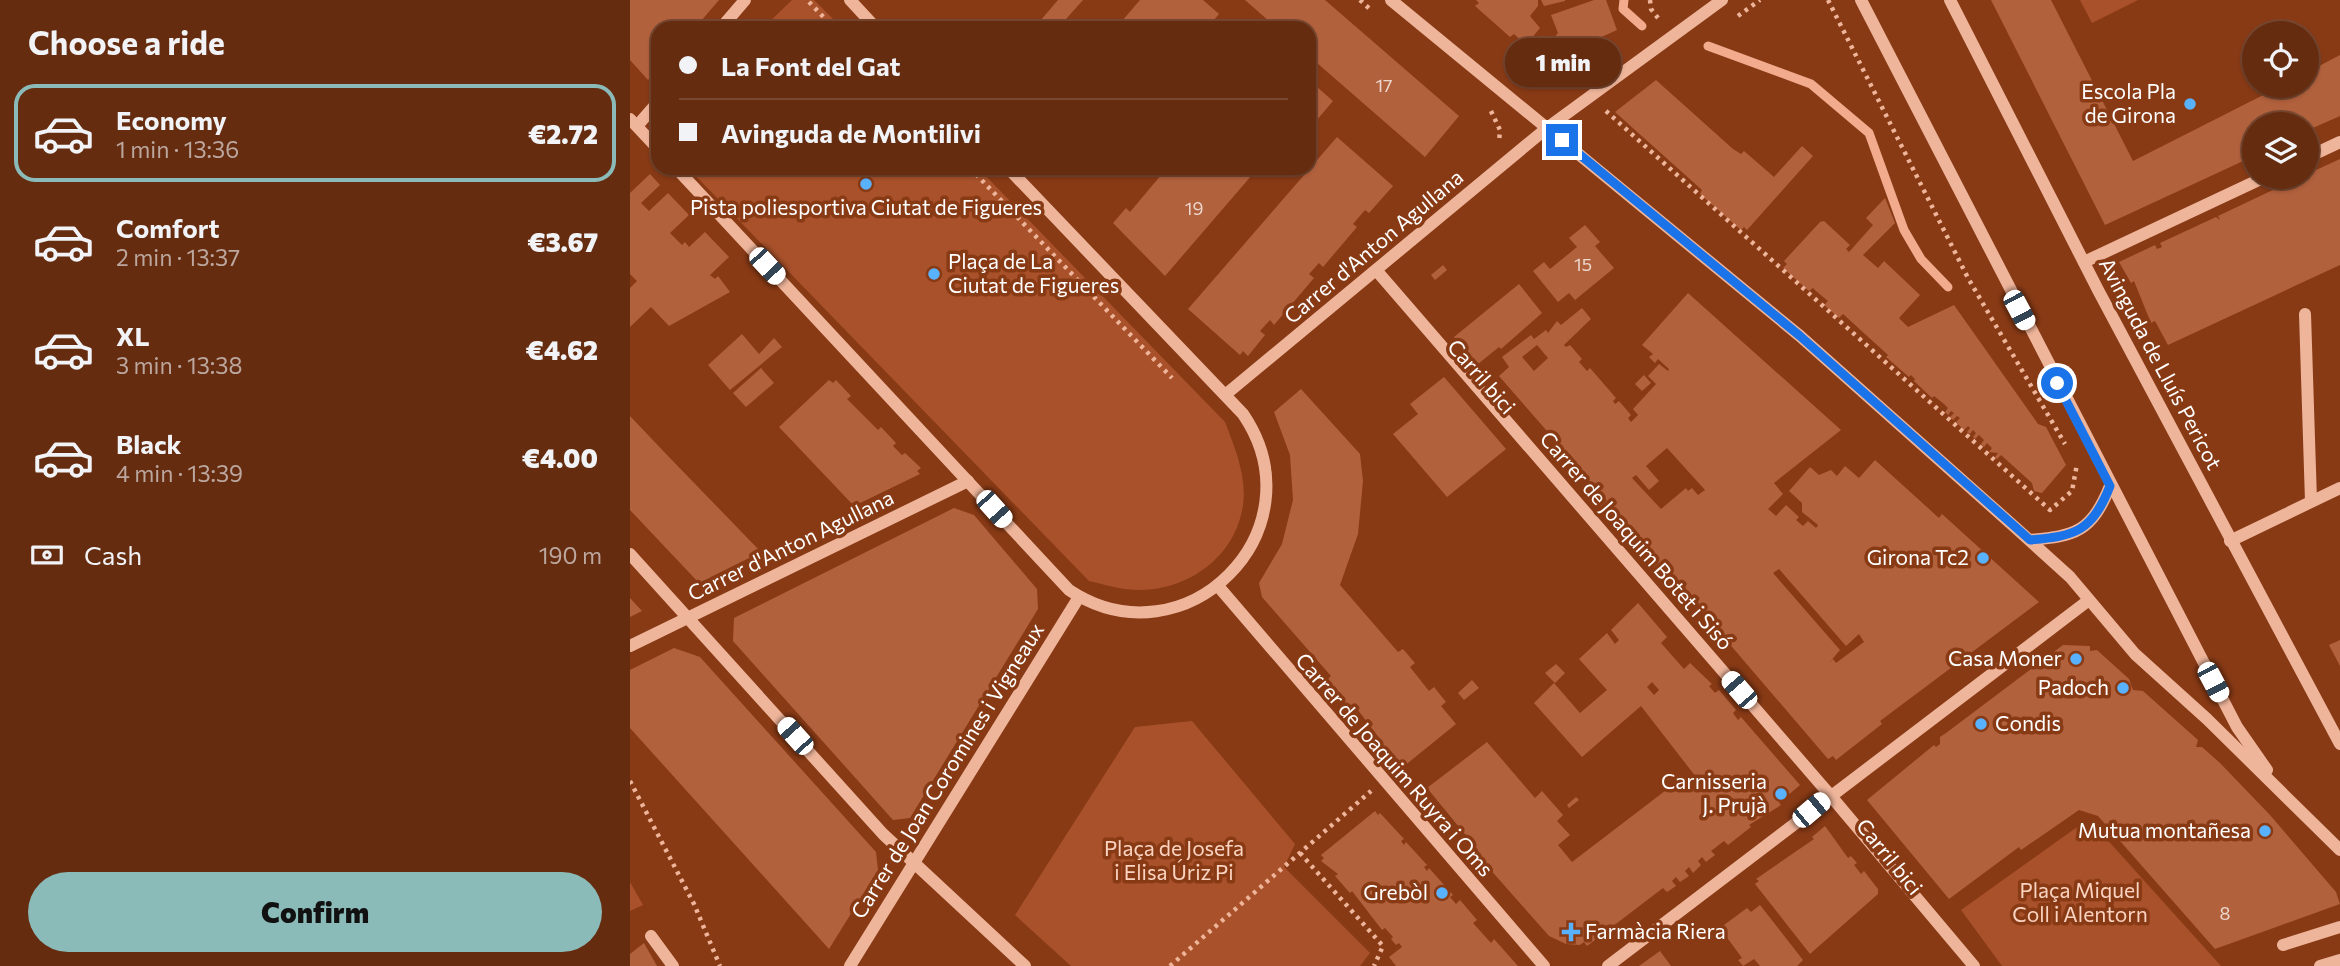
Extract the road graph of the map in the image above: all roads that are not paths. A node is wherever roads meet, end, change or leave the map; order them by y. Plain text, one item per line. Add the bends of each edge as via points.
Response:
1 (745, 0) edge
2 (850, 0) edge
3 (1391, 0) edge
4 (1722, 0) edge
5 (1861, 0) edge
6 (1950, 0) edge
7 (727, 21) edge
8 (870, 21) edge
9 (651, 108) edge
10 (634, 122) edge
11 (1547, 128) junction
12 (651, 141) edge
13 (2340, 142) edge
14 (2319, 152) edge
15 (683, 175) edge
16 (1015, 175) edge
17 (2242, 188) edge
18 (2084, 262) junction
19 (1376, 270) junction
20 (2305, 314) dead end
21 (1225, 395) junction
22 (968, 481) junction
23 (2110, 486) junction
24 (2340, 488) edge
25 (2311, 501) junction
26 (2030, 540) junction
27 (2231, 541) junction
28 (630, 554) edge
29 (1217, 586) junction
30 (1079, 597) junction
31 (2089, 600) junction
32 (688, 618) junction
33 (630, 646) edge
34 (2340, 744) edge
35 (1830, 795) junction
36 (2288, 798) junction
37 (2340, 850) edge
38 (913, 864) junction
39 (2340, 927) edge
40 (650, 936) dead end
41 (2283, 945) dead end
42 (2340, 960) edge
43 (673, 966) edge
44 (850, 966) edge
45 (1025, 966) edge
46 (1544, 966) edge
47 (1608, 966) edge
48 (1974, 966) edge
49 (2320, 966) edge

1 - 7 street
2 - 8 street
3 - 11 street
4 - 11 street, Carrer d'Anton Agullana
5 - 23 street
6 - 18 street, Avinguda de Lluís Pericot
9 - 10 street
10 - 12 street
11 - 19 street, Carrer d'Anton Agullana
11 - 26 street via 1800,336
13 - 14 street
15 - 22 street
16 - 21 street
17 - 18 street
18 - 27 street, Avinguda de Lluís Pericot
19 - 21 street, Carrer d'Anton Agullana
19 - 35 street, Carrer de Joaquim Botet i Sisó
20 - 25 street
21 - 29 street via 1254,430 1267,489 1255,535 1227,579
22 - 30 street
22 - 32 street, Carrer d'Anton Agullana
23 - 26 street via 2089,523 2067,537
23 - 36 street via 2236,726
24 - 25 street
25 - 27 street
26 - 31 street
27 - 34 street, Avinguda de Lluís Pericot
28 - 32 street
29 - 30 street via 1182,605 1141,614 1118,613
29 - 46 street, Carrer de Joaquim Ruyra i Oms
30 - 38 street, Carrer de Joan Coromines i Vigneaux
31 - 35 street
31 - 36 street via 2135,654
32 - 33 street, Carrer d'Anton Agullana
32 - 38 street
35 - 47 street
35 - 48 street, Carrer de Joaquim Botet i Sisó
36 - 37 street
38 - 44 street, Carrer de Joan Coromines i Vigneaux
38 - 45 street
39 - 41 street
40 - 43 street
42 - 49 street

